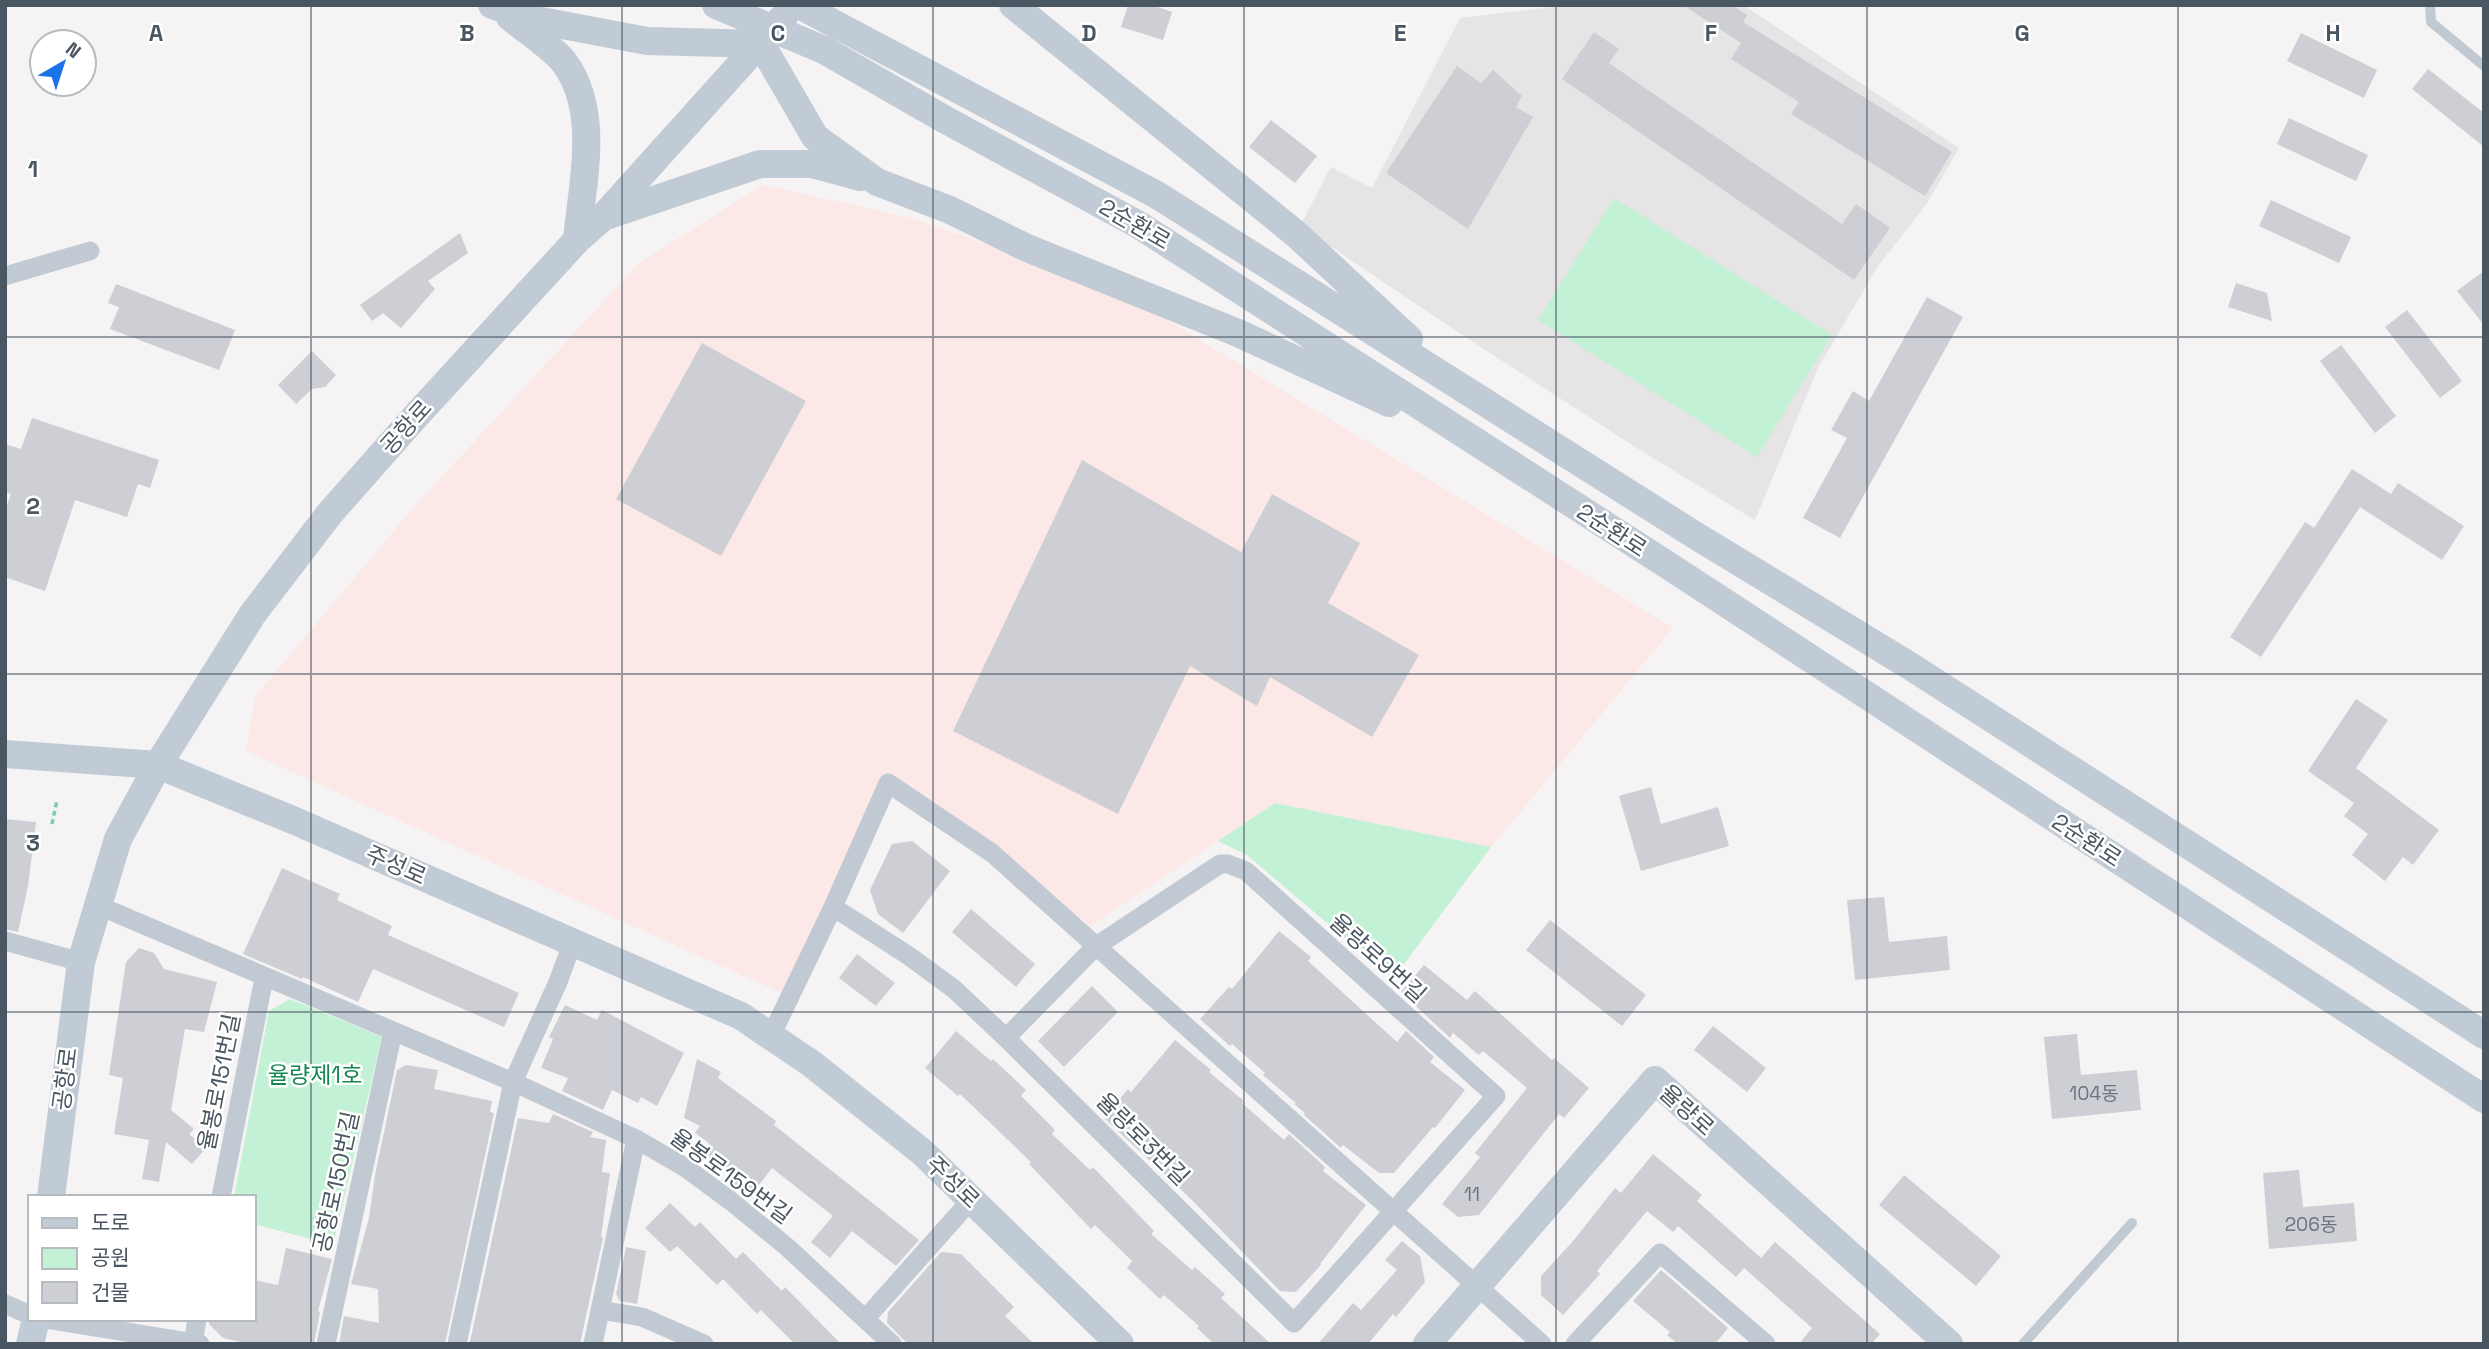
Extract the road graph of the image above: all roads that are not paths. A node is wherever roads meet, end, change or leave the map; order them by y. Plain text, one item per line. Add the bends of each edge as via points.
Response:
1 (716, 5) edge
2 (794, 5) edge
3 (799, 5) edge
4 (2430, 5) edge
5 (496, 7) edge
6 (1009, 7) edge
7 (761, 44) junction
8 (2484, 66) edge
9 (877, 182) junction
10 (603, 217) junction
11 (577, 240) junction
12 (90, 251) dead end
13 (5, 276) edge
14 (1457, 384) junction
15 (1486, 449) junction
16 (5, 754) edge
17 (158, 765) junction
18 (97, 905) junction
19 (833, 907) junction
20 (5, 941) edge
21 (572, 943) junction
22 (1095, 947) junction
23 (80, 962) junction
24 (264, 978) junction
25 (393, 1031) junction
26 (2484, 1035) edge
27 (771, 1036) junction
28 (1006, 1038) junction
29 (513, 1082) junction
30 (2484, 1099) edge
31 (636, 1139) junction
32 (51, 1195) edge
33 (222, 1195) edge
34 (971, 1199) junction
35 (1393, 1210) junction
36 (2132, 1223) dead end
37 (1477, 1285) junction
38 (5, 1304) edge
39 (600, 1310) junction
40 (28, 1314) edge
41 (866, 1318) junction
42 (36, 1321) edge
43 (58, 1321) edge
44 (198, 1321) edge
45 (1744, 1337) edge
46 (195, 1343) edge
47 (30, 1344) edge
48 (326, 1344) edge
49 (457, 1344) edge
50 (593, 1344) edge
51 (704, 1344) edge
52 (892, 1344) edge
53 (1120, 1344) edge
54 (1427, 1344) edge
55 (1542, 1344) edge
56 (1575, 1344) edge
57 (1766, 1344) edge
58 (1949, 1344) edge
59 (2023, 1344) edge

1 - 15 street, 2순환로 via 824,50 1139,225
2 - 7 street, 공항로
3 - 14 street, 2순환로 via 1157,195
4 - 8 lane via 2431,22
5 - 7 street via 541,21 647,41
5 - 11 street via 563,61 584,102 586,136
6 - 14 street via 1296,233
7 - 9 street via 814,136
7 - 10 street, 공항로
9 - 10 street via 812,164 760,164
9 - 15 street via 1238,332
10 - 11 street, 공항로
11 - 17 street, 공항로 via 330,513 252,615
12 - 13 street
14 - 26 street, 2순환로 via 1910,666
15 - 30 street, 2순환로
16 - 17 street, 주성로
17 - 18 street, 공항로 via 118,839
17 - 21 street, 주성로
18 - 23 street, 공항로
18 - 24 street
19 - 22 street via 888,783 992,853
19 - 27 street
19 - 28 street, 율량로3번길 via 954,989
20 - 23 street
21 - 27 street, 주성로 via 741,1016
21 - 29 street
22 - 28 street
22 - 35 street
22 - 35 street, 율량로9번길 via 1220,864 1246,871 1496,1096
23 - 32 street, 공항로
24 - 25 street, 율봉로159번길
24 - 33 street, 율봉로151번길
25 - 29 street, 율봉로159번길
25 - 48 street, 공항로150번길
27 - 34 street, 주성로 via 922,1152
28 - 35 street, 율량로3번길 via 1294,1323
29 - 31 street, 율봉로159번길
29 - 49 street
31 - 39 street
31 - 41 street, 율봉로159번길 via 687,1168 732,1202
34 - 41 street
34 - 53 street, 주성로
35 - 37 street
36 - 59 lane
37 - 54 street, 율량로
37 - 55 street
37 - 58 street, 율량로 via 1654,1080
38 - 40 street
39 - 50 street
39 - 51 street via 642,1317
41 - 52 street, 율봉로159번길
42 - 47 street
43 - 46 street
44 - 46 street
45 - 56 street via 1660,1253
45 - 57 street

